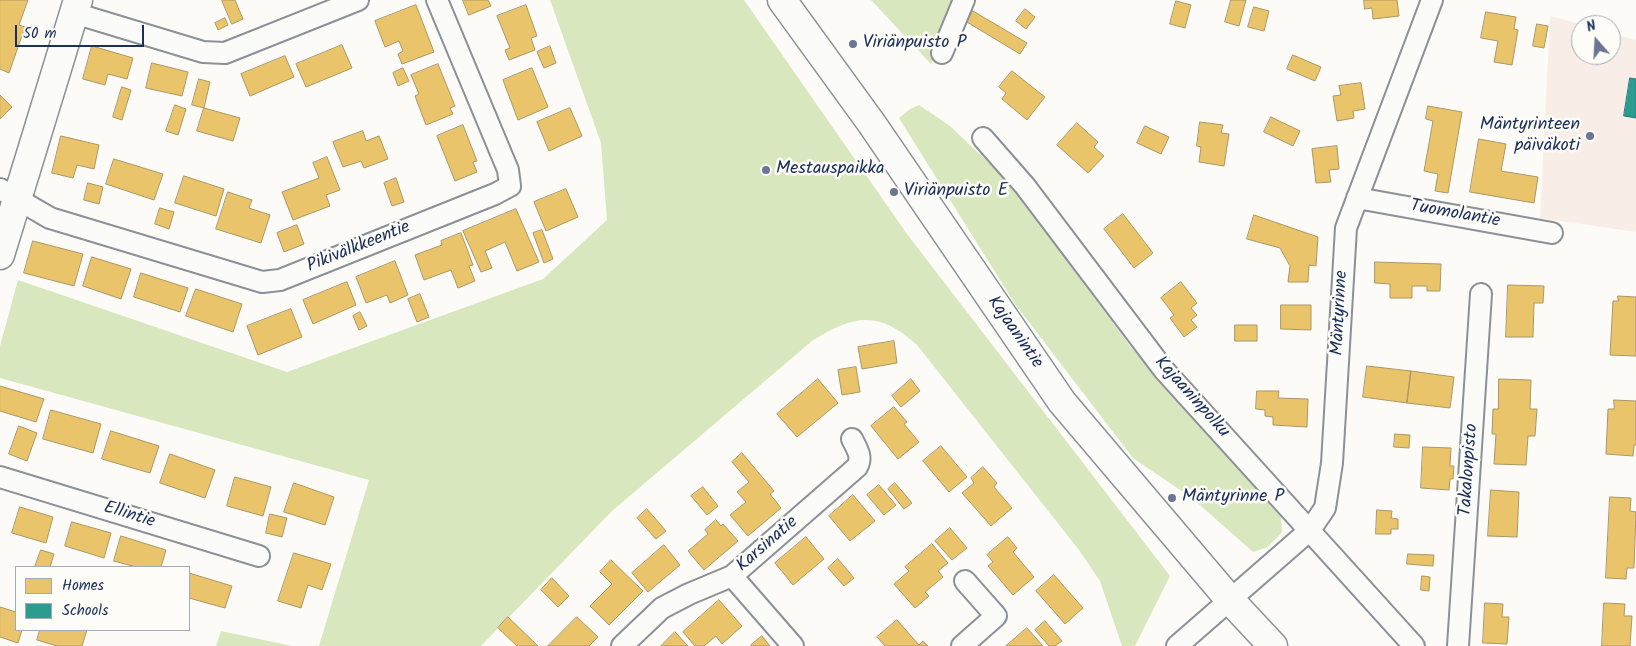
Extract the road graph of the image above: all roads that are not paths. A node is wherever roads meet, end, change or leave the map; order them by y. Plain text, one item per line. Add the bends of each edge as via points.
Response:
1 (358, 0) edge
2 (437, 0) edge
3 (782, 0) edge
4 (964, 0) edge
5 (1432, 0) edge
6 (76, 6) edge
7 (942, 53) dead end
8 (983, 138) dead end
9 (8, 194) edge
10 (1358, 198) junction
11 (1552, 233) dead end
12 (0, 255) edge
13 (1481, 294) dead end
14 (852, 439) dead end
15 (0, 477) edge
16 (1310, 530) junction
17 (259, 556) dead end
18 (732, 576) junction
19 (965, 581) dead end
20 (1230, 600) junction
21 (622, 646) edge
22 (792, 646) edge
23 (962, 646) edge
24 (1177, 646) edge
25 (1273, 646) edge
26 (1414, 646) edge
27 (1458, 646) edge

1 - 6 street via 225,53 203,52
2 - 9 street, Pikivälkkeentie via 508,170 510,186 495,194 280,280 262,282 50,218
3 - 20 main road, Kajaanintie via 872,124 1062,402
4 - 7 street
5 - 10 street, Mäntyrinne
6 - 9 main road
8 - 16 street, Kajaaninpolku via 1025,186 1164,370
9 - 12 main road
10 - 11 street, Tuomolantie
10 - 16 street, Mäntyrinne via 1346,228 1332,462 1325,508
13 - 27 street, Takalonpisto
14 - 18 street, Karsinatie via 860,455 857,467
15 - 17 street, Ellintie
16 - 20 street, Mäntyrinne
16 - 26 street, Kajaaninpolku
18 - 21 street, Karsinatie via 662,608
18 - 22 street
19 - 23 street via 996,616
20 - 24 street, Mäntyrinne
20 - 25 main road, Kajaanintie

